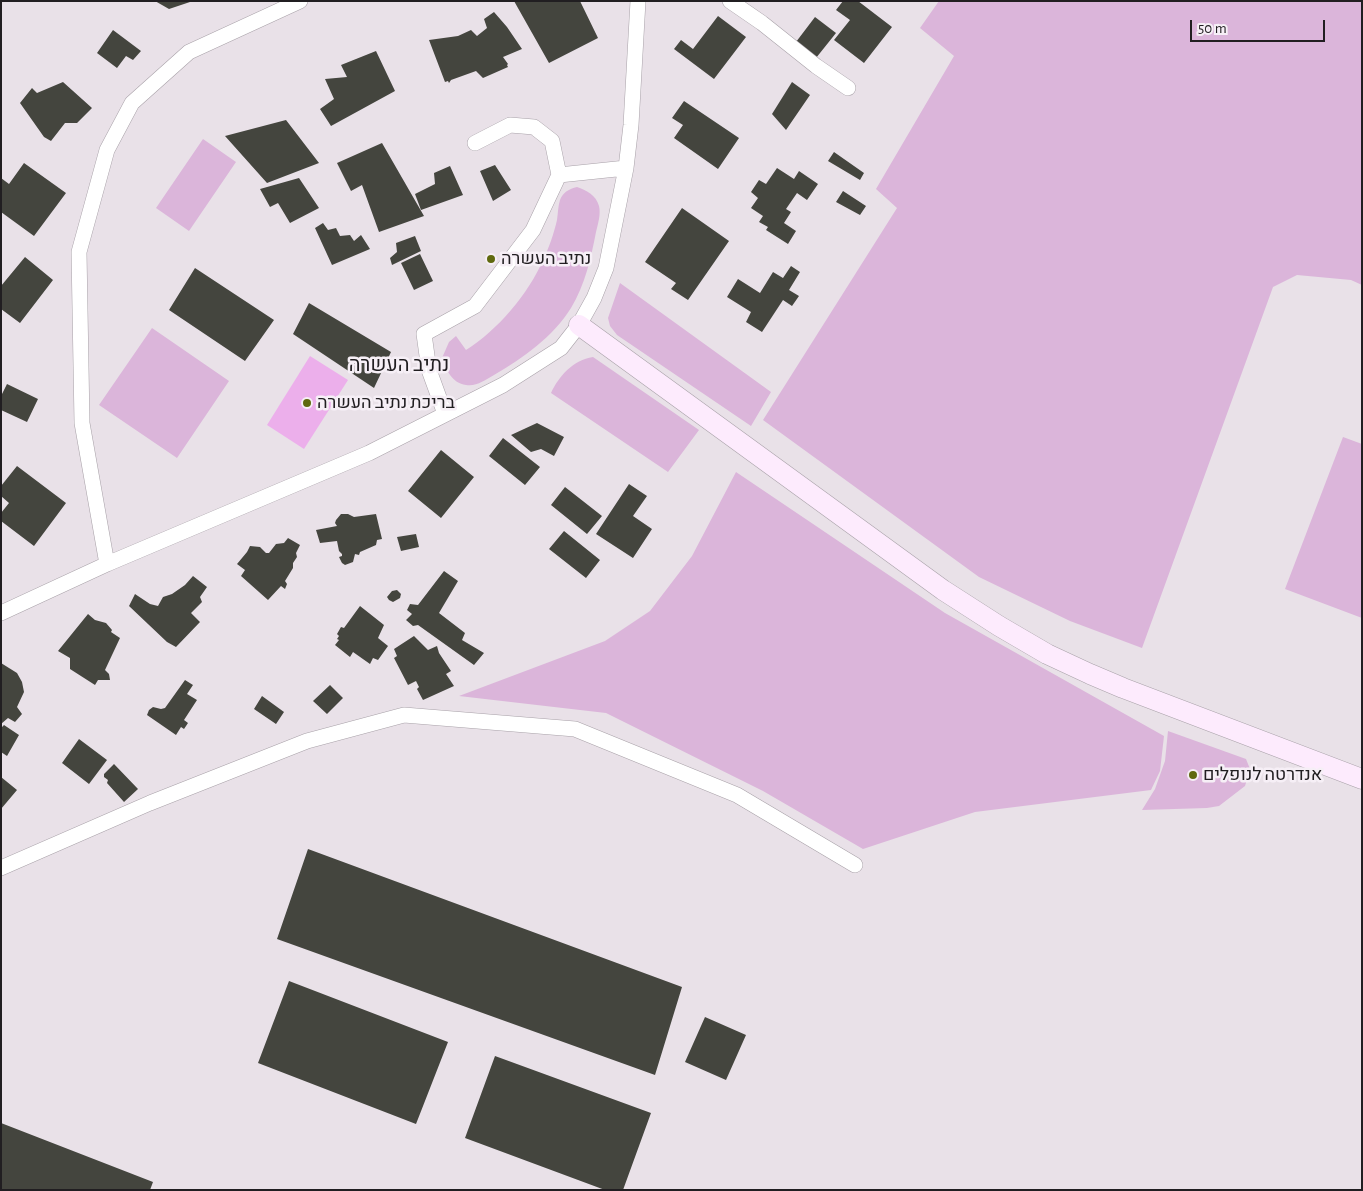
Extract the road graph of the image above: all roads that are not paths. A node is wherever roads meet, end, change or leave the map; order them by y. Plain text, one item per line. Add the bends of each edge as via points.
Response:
1 (300, 1) edge
2 (638, 1) edge
3 (730, 1) edge
4 (848, 88) dead end
5 (475, 143) dead end
6 (626, 168) junction
7 (559, 175) junction
8 (579, 325) junction
9 (445, 414) junction
10 (107, 564) junction
11 (1, 613) edge
12 (1362, 779) edge
13 (855, 864) dead end
14 (1, 868) edge

1 - 10 street via 189,52 132,103 107,150 79,252 82,423
2 - 6 street
3 - 4 street
5 - 7 street via 510,125 534,127 552,141
6 - 7 street
6 - 8 street via 606,268
7 - 9 street via 533,230 475,306 424,334 429,370
8 - 9 street via 561,348 503,385
8 - 12 street via 927,579 1047,654 1123,688
9 - 10 street via 369,453
10 - 11 street
13 - 14 street via 736,795 575,729 404,715 307,741 150,803

